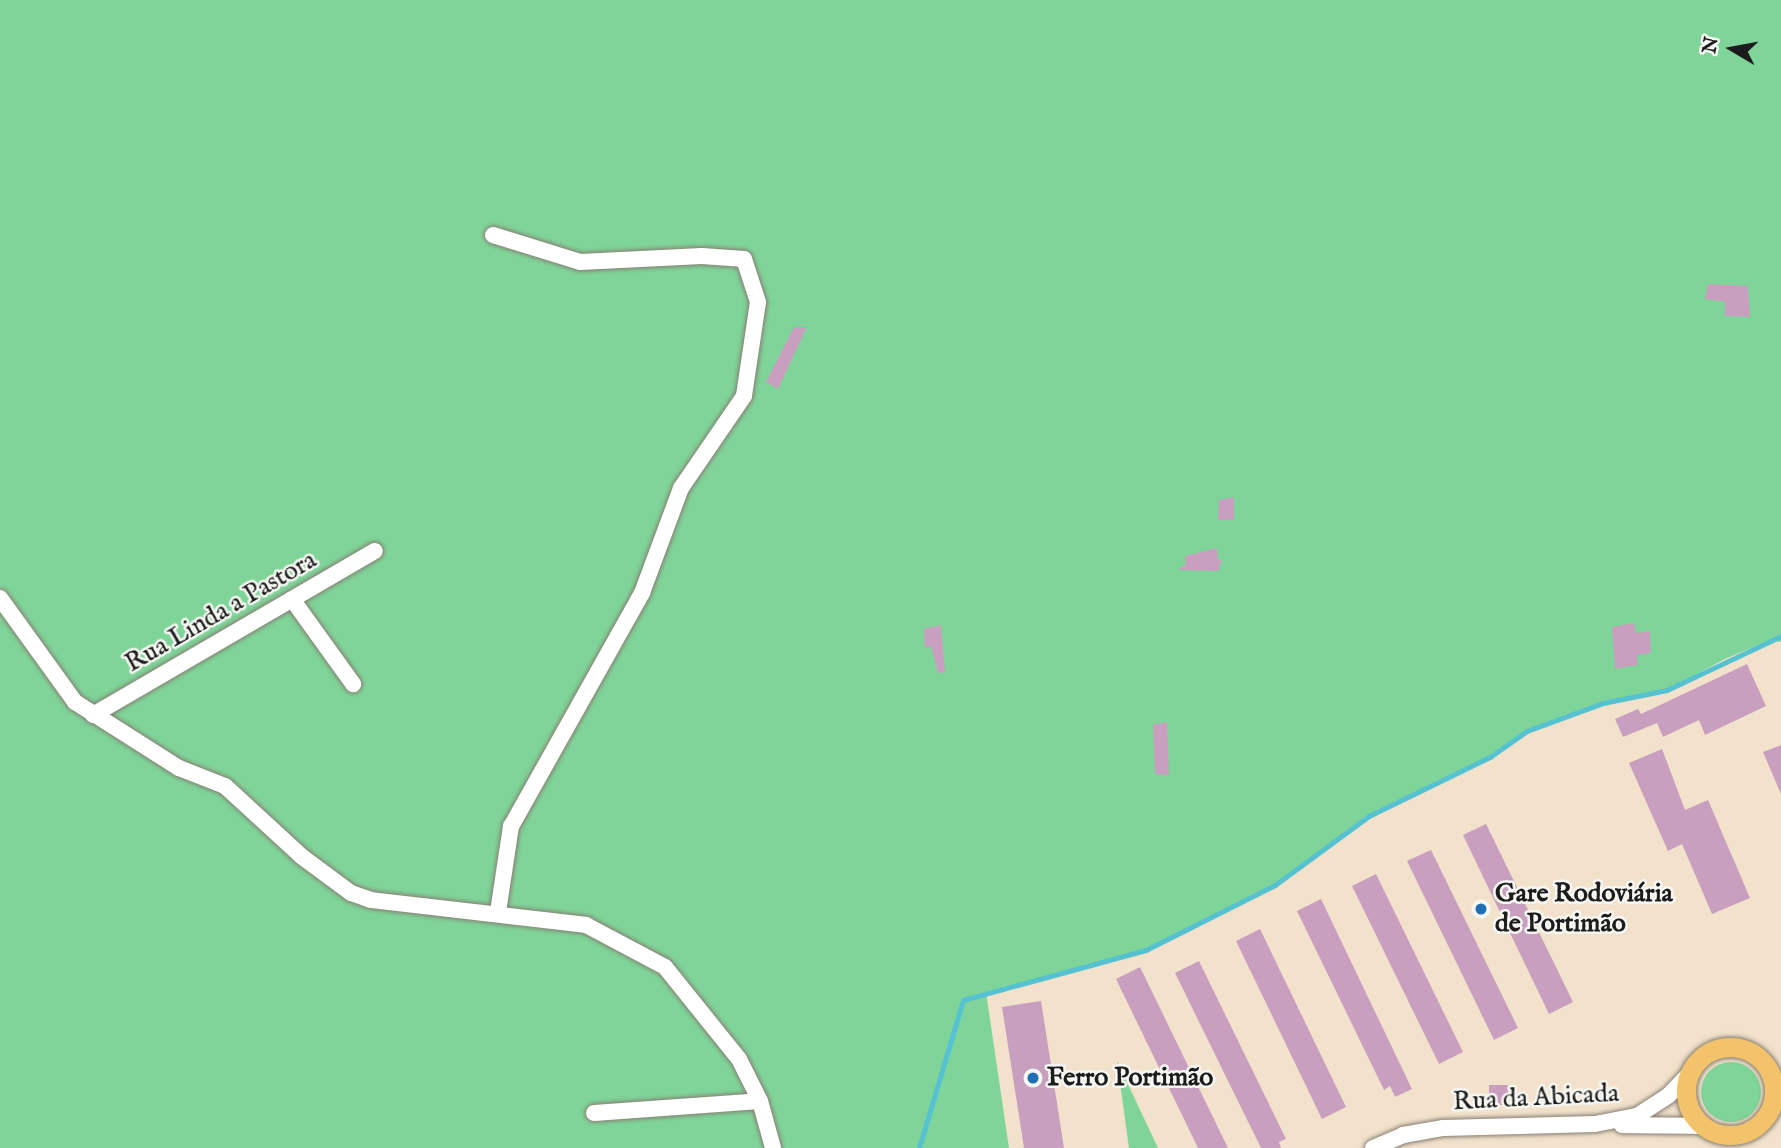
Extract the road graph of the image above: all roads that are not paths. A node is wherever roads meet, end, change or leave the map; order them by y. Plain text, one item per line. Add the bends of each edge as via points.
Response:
1 (493, 235) dead end
2 (375, 551) dead end
3 (0, 598) edge
4 (292, 599) junction
5 (353, 684) dead end
6 (93, 715) junction
7 (498, 912) junction
8 (1759, 1057) junction
9 (1781, 1061) edge
10 (1689, 1074) junction
11 (760, 1101) junction
12 (1778, 1102) edge
13 (594, 1113) dead end
14 (1595, 1124) junction
15 (1708, 1129) junction
16 (773, 1148) edge
17 (1373, 1148) edge
18 (1731, 1148) edge

1 - 7 street via 580,262 702,256 744,259 758,302 744,396 681,488 642,593 511,826
2 - 4 street, Rua Linda a Pastora
3 - 6 street via 58,683
4 - 5 street
4 - 6 street, Rua Linda a Pastora
6 - 7 street via 179,768 225,786 301,856 351,893 370,900
7 - 11 street via 586,925 665,967 739,1059
8 - 9 main road
8 - 10 main road via 1731,1047 1714,1050
8 - 12 main road via 1773,1081
10 - 14 street, Rua da Abicada via 1668,1097 1637,1116
10 - 15 main road via 1687,1103
11 - 13 street
11 - 16 street
12 - 15 main road via 1750,1131 1731,1136
14 - 15 street
14 - 17 street, Rua da Abicada via 1443,1128 1404,1135
15 - 18 main road

